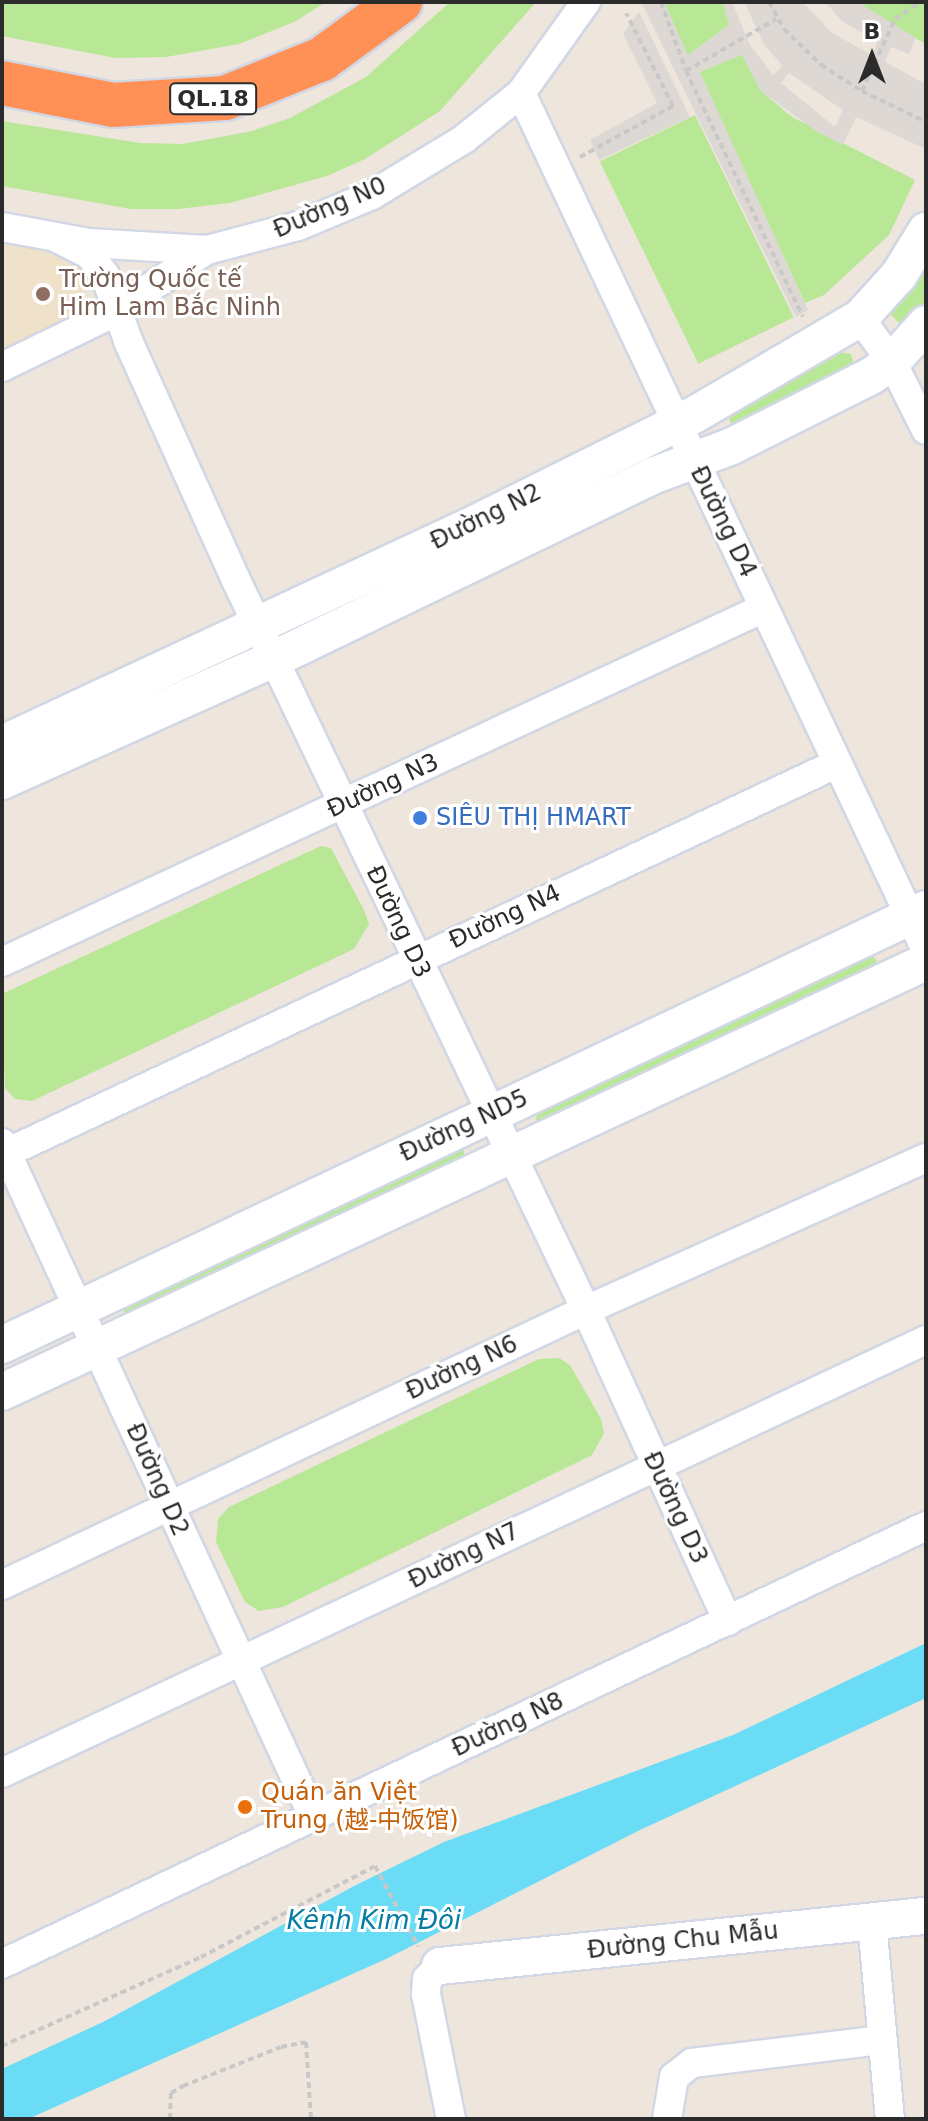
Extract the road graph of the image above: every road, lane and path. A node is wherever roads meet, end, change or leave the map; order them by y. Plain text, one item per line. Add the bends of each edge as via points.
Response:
1 (362, 2) edge
2 (400, 2) edge
3 (586, 2) edge
4 (661, 2) edge
5 (769, 2) edge
6 (920, 2) edge
7 (626, 13) dead end
8 (777, 18) junction
9 (2, 55) edge
10 (686, 71) junction
11 (2, 83) edge
12 (862, 91) junction
13 (521, 93) junction
14 (926, 122) edge
15 (580, 157) dead end
16 (2, 227) edge
17 (926, 231) edge
18 (57, 238) junction
19 (207, 250) junction
20 (117, 310) junction
21 (860, 318) junction
22 (806, 323) dead end
23 (926, 324) edge
24 (892, 362) junction
25 (2, 367) edge
26 (676, 424) junction
27 (926, 430) edge
28 (694, 463) junction
29 (473, 543) junction
30 (764, 608) junction
31 (258, 624) junction
32 (274, 659) junction
33 (60, 736) junction
34 (2, 744) edge
35 (836, 764) junction
36 (2, 781) edge
37 (344, 805) junction
38 (918, 913) edge
39 (926, 950) edge
40 (415, 959) junction
41 (2, 962) edge
42 (926, 962) edge
43 (490, 1114) junction
44 (4, 1150) edge
45 (509, 1155) junction
46 (926, 1158) edge
47 (79, 1310) junction
48 (586, 1310) junction
49 (926, 1340) edge
50 (2, 1345) edge
51 (98, 1349) junction
52 (2, 1392) edge
53 (654, 1465) junction
54 (169, 1507) junction
55 (926, 1526) edge
56 (2, 1585) edge
57 (728, 1621) junction
58 (241, 1663) junction
59 (2, 1773) edge
60 (313, 1816) junction
61 (926, 1916) edge
62 (872, 1922) junction
63 (407, 1928) dead end
64 (2, 1964) edge
65 (440, 1966) joint
66 (883, 2040) junction
67 (2, 2046) edge
68 (170, 2119) edge
69 (311, 2119) edge
70 (451, 2119) edge
71 (667, 2119) edge
72 (890, 2119) edge

1 - 9 highway via 275,54 202,75 78,73
2 - 11 highway, QL.18 via 322,59 225,98 113,105
3 - 13 street, Đường N0
4 - 10 path
5 - 8 path
6 - 12 path via 895,19
7 - 15 path via 673,106
8 - 10 path
8 - 12 path via 821,65
10 - 22 path
12 - 14 path
13 - 19 street, Đường N0 via 450,149 372,195 298,226
13 - 26 street, Đường D4
16 - 18 street, Đường N0
17 - 21 street, Đường N2 via 899,275
18 - 19 street, Đường N0
18 - 20 street, Đường D3 via 96,261
19 - 20 street
20 - 25 street
20 - 31 street, Đường D3
21 - 24 street
21 - 26 street, Đường N2
23 - 24 street, Đường N2
24 - 27 street
24 - 28 street, Đường N2
26 - 28 street, Đường D4
26 - 29 street, Đường N2
28 - 29 street, Đường N2
28 - 30 street, Đường D4
29 - 31 street, Đường N2
29 - 32 street, Đường N2
30 - 35 street, Đường D4
30 - 37 street, Đường N3
31 - 32 street, Đường D3
31 - 33 street, Đường N2
32 - 33 street, Đường N2
32 - 37 street, Đường D3
33 - 34 street, Đường N2
33 - 36 street, Đường N2
35 - 38 street, Đường D4
35 - 40 street, Đường N4
37 - 40 street, Đường D3
37 - 41 street, Đường N3
38 - 39 street, Đường D4
38 - 43 street, Đường ND5
40 - 43 street, Đường D3
40 - 44 street, Đường N4
42 - 45 street, Đường ND5
43 - 45 street, Đường D3
43 - 47 street, Đường ND5
44 - 47 street, Đường D2
45 - 48 street, Đường D3
45 - 51 street, Đường ND5
46 - 48 street, Đường N6
47 - 50 street, Đường ND5
47 - 51 street, Đường D2
48 - 53 street, Đường D3
48 - 54 street, Đường N6
49 - 53 street, Đường N7
51 - 52 street, Đường ND5
51 - 54 street, Đường D2
53 - 57 street, Đường D3
53 - 58 street, Đường N7
54 - 56 street, Đường N6
54 - 58 street, Đường D2
55 - 57 street, Đường N8
57 - 60 street, Đường N8
58 - 59 street, Đường N7
58 - 60 street, Đường D2
60 - 64 street, Đường N8
61 - 62 street, Đường Chu Mẫu
62 - 65 street, Đường Chu Mẫu
62 - 66 street
63 - 67 path via 375,1866 201,1957
65 - 70 street via 427,1979 426,1994
66 - 71 street via 692,2063 674,2077
66 - 72 street
68 - 69 path via 171,2093 183,2086 306,2042

